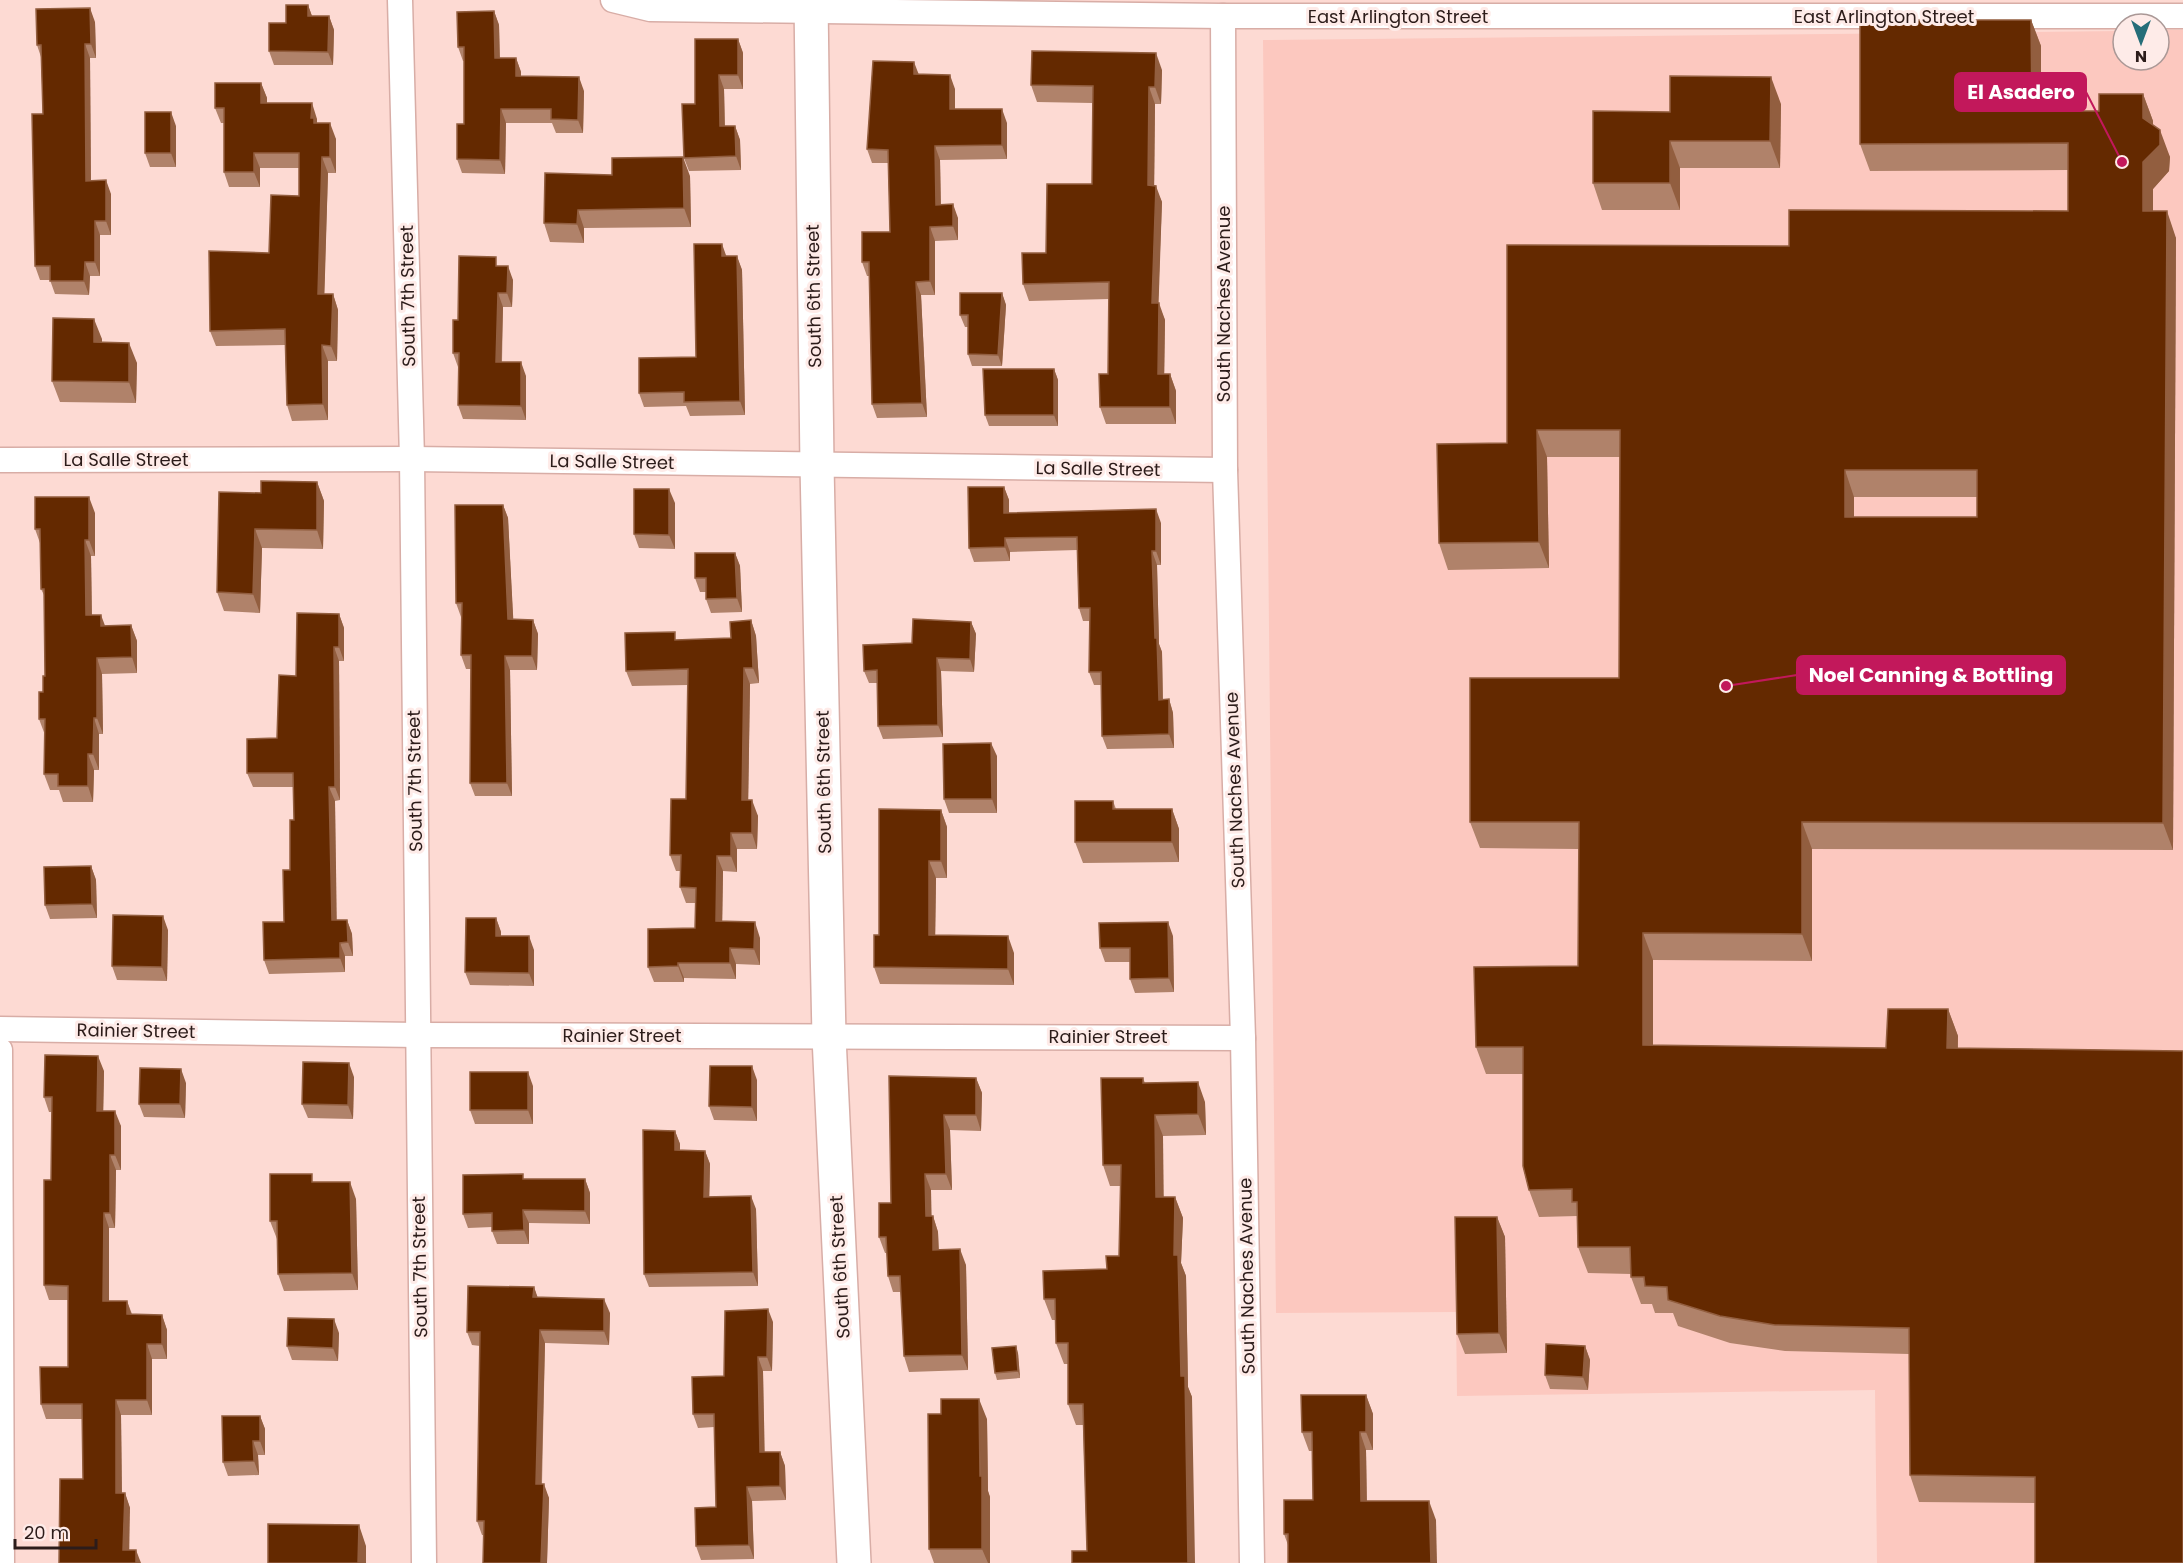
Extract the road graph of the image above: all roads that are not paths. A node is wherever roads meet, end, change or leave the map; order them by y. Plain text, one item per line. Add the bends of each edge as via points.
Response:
1 (400, 0) edge
2 (614, 0) edge
3 (811, 6) edge
4 (1222, 16) junction
5 (2183, 16) edge
6 (412, 459) junction
7 (0, 460) edge
8 (817, 465) junction
9 (1225, 470) junction
10 (0, 1029) edge
11 (418, 1035) junction
12 (829, 1037) junction
13 (1243, 1038) junction
14 (0, 1050) edge
15 (2, 1563) edge
16 (424, 1563) edge
17 (854, 1563) edge
18 (1252, 1563) edge

1 - 6 street, South 7th Street
2 - 3 street, East Arlington Street via 650,9
3 - 4 street, East Arlington Street
3 - 8 street, South 6th Street
4 - 5 street, East Arlington Street
4 - 9 street, South Naches Avenue
6 - 7 street, La Salle Street
6 - 8 street, La Salle Street
6 - 11 street, South 7th Street
8 - 9 street, La Salle Street
8 - 12 street, South 6th Street
9 - 13 street, South Naches Avenue
10 - 11 street, Rainier Street
11 - 12 street, Rainier Street
11 - 16 street, South 7th Street
12 - 13 street, Rainier Street
12 - 17 street, South 6th Street
13 - 18 street, South Naches Avenue
14 - 15 street

